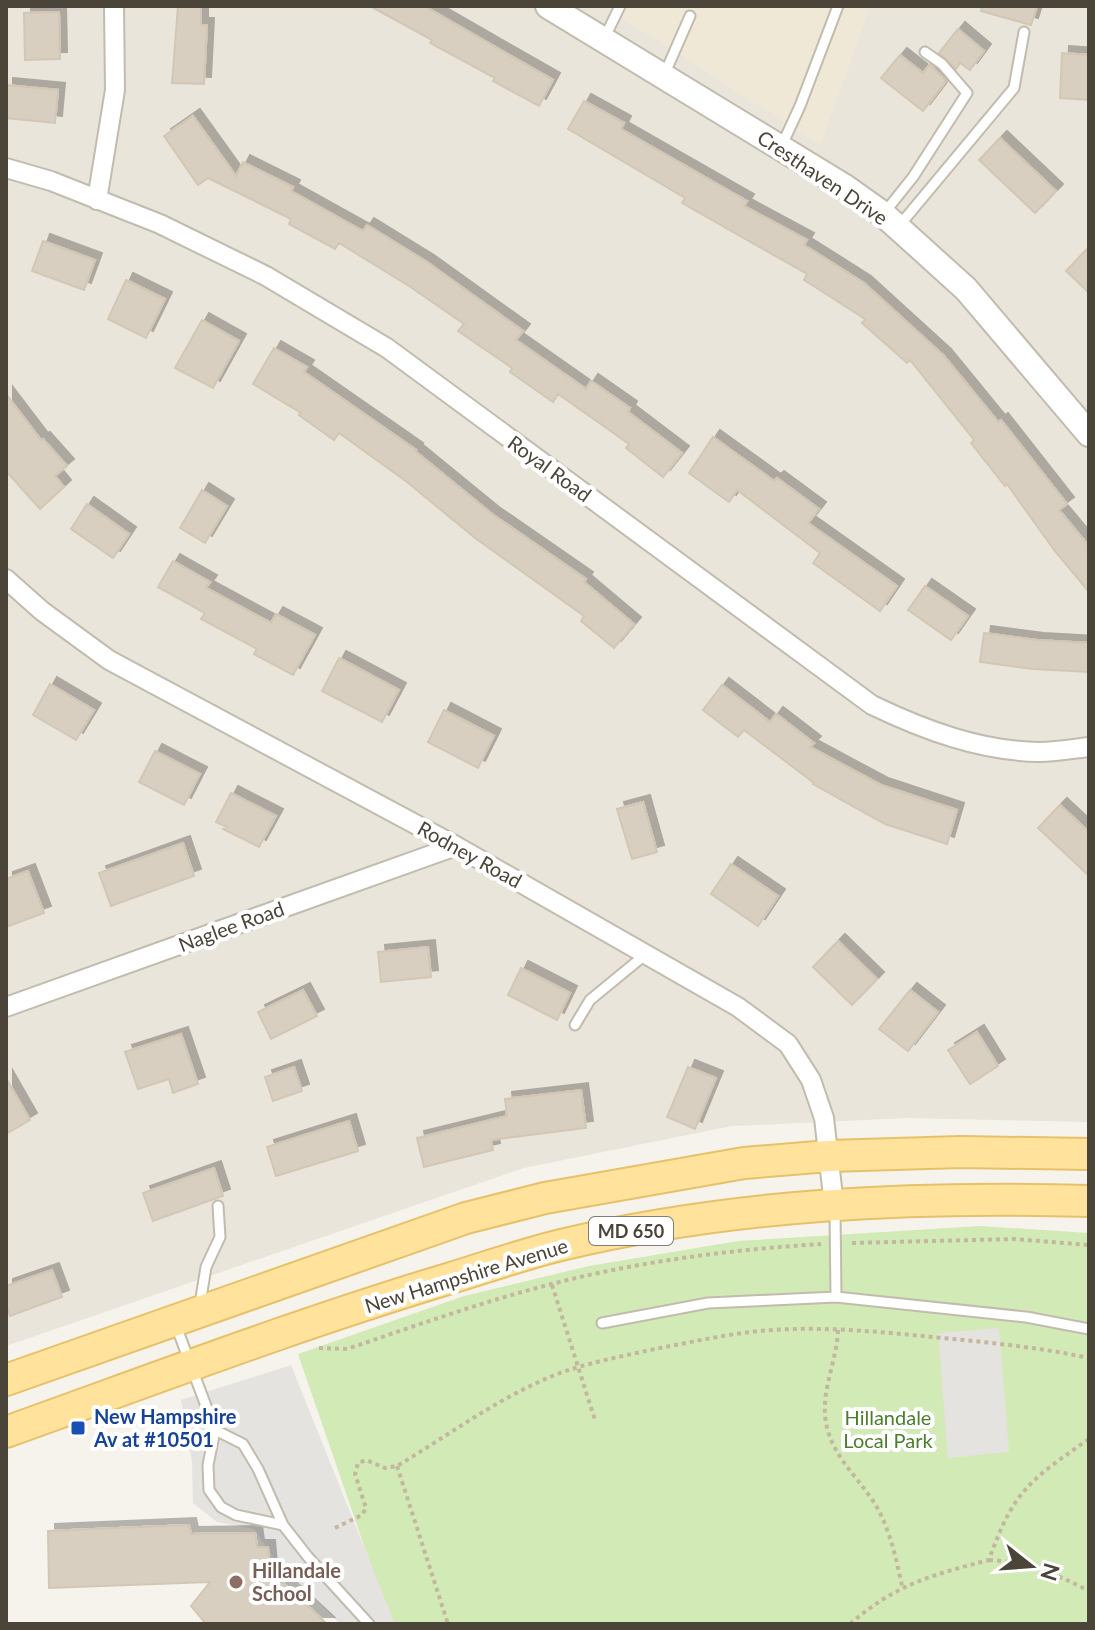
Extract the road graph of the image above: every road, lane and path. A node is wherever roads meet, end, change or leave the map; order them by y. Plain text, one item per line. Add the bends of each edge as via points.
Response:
1 (114, 6) edge
2 (548, 6) edge
3 (620, 6) edge
4 (838, 6) edge
5 (690, 16) dead end
6 (1024, 32) dead end
7 (603, 40) junction
8 (925, 52) dead end
9 (664, 77) junction
10 (780, 148) junction
11 (6, 168) edge
12 (97, 200) junction
13 (890, 221) junction
14 (1089, 434) edge
15 (6, 579) edge
16 (1089, 747) edge
17 (456, 846) junction
18 (646, 954) junction
19 (6, 1007) edge
20 (575, 1025) dead end
21 (1089, 1154) edge
22 (829, 1156) junction
23 (1089, 1201) edge
24 (834, 1205) junction
25 (218, 1206) dead end
26 (823, 1243) dead end
27 (852, 1243) dead end
28 (1089, 1245) edge
29 (552, 1285) junction
30 (836, 1297) junction
31 (186, 1316) junction
32 (602, 1323) dead end
33 (1089, 1329) edge
34 (838, 1330) junction
35 (317, 1347) dead end
36 (1089, 1358) edge
37 (191, 1366) junction
38 (578, 1368) junction
39 (6, 1380) edge
40 (595, 1420) dead end
41 (215, 1430) junction
42 (6, 1432) edge
43 (1089, 1439) edge
44 (397, 1466) junction
45 (283, 1525) junction
46 (335, 1528) dead end
47 (989, 1560) junction
48 (902, 1586) junction
49 (1089, 1591) edge
50 (369, 1624) edge
51 (448, 1624) edge
52 (850, 1624) edge

1 - 12 street via 115,90
2 - 7 street, Cresthaven Drive
3 - 7 lane
4 - 10 lane
5 - 9 lane
6 - 13 lane via 1014,88
7 - 9 street, Cresthaven Drive
8 - 13 lane via 967,93
9 - 10 street, Cresthaven Drive
10 - 13 street, Cresthaven Drive
11 - 12 street, Royal Road
12 - 16 street, Royal Road via 266,276 387,348 872,705 925,730 1000,748 1040,752
13 - 14 street, Cresthaven Drive via 966,289
15 - 17 street, Rodney Road via 109,660
17 - 18 street, Rodney Road
17 - 19 street, Naglee Road
18 - 20 lane via 590,1000
18 - 22 street, Rodney Road via 738,1007 788,1044 811,1080
21 - 22 main road, MD 650
22 - 24 street, Rodney Road
22 - 31 main road, MD 650 via 744,1163 545,1198 466,1218
23 - 24 main road, New Hampshire Avenue / MD 650
24 - 30 lane
24 - 37 main road, New Hampshire Avenue / MD 650 via 699,1218 560,1245 382,1299
25 - 31 lane via 220,1237
26 - 29 path via 689,1257
27 - 28 path via 1014,1239
29 - 35 path via 347,1349
29 - 38 path
30 - 32 lane via 708,1303
30 - 33 lane
31 - 37 lane
31 - 39 main road, MD 650
34 - 36 path via 952,1338
34 - 38 path via 751,1332
34 - 48 path via 825,1397 828,1435 884,1521
37 - 41 lane
37 - 42 main road, New Hampshire Avenue / MD 650
38 - 40 path
38 - 44 path via 469,1418
41 - 45 lane via 243,1444
41 - 45 lane via 209,1490 221,1507
43 - 47 path via 1021,1493 1004,1519
44 - 46 path via 358,1463 355,1471 366,1508
44 - 51 path
45 - 50 lane
47 - 48 path
47 - 49 path via 1041,1569
48 - 52 path

